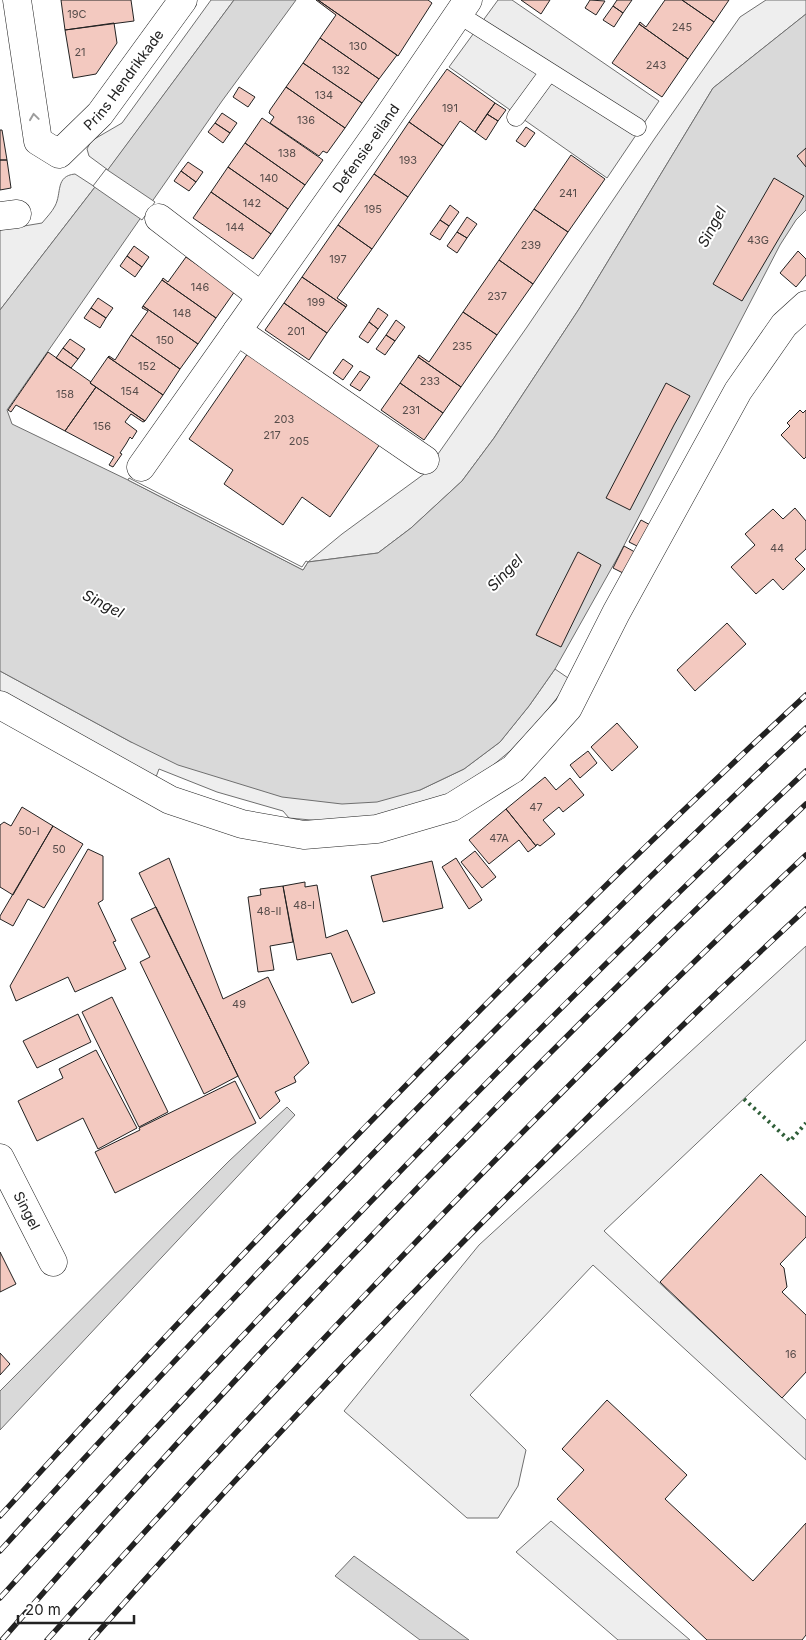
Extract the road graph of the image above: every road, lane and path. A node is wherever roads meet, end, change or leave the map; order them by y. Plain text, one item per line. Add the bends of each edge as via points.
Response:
1 (17, 0) edge
2 (183, 0) edge
3 (463, 7) edge
4 (549, 72) junction
5 (516, 117) dead end
6 (637, 127) dead end
7 (159, 218) dead end
8 (261, 296) junction
9 (806, 305) edge
10 (237, 331) junction
11 (425, 460) dead end
12 (142, 467) dead end
13 (0, 706) edge
14 (0, 1158) edge
15 (53, 1262) dead end

2 -> 1 street, Prins Hendrikkade via 100,114 59,154 38,142
3 - 4 lane
3 - 8 street, Defensie-eiland
4 - 5 lane
4 - 6 lane
7 - 8 street
8 - 10 street, Defensie-eiland
9 - 13 street via 784,325 738,391 616,613 568,708 513,769 452,807 377,829 304,835 242,824 170,800
10 - 11 street
10 - 12 street, Defensie-eiland
14 - 15 street, Singel

